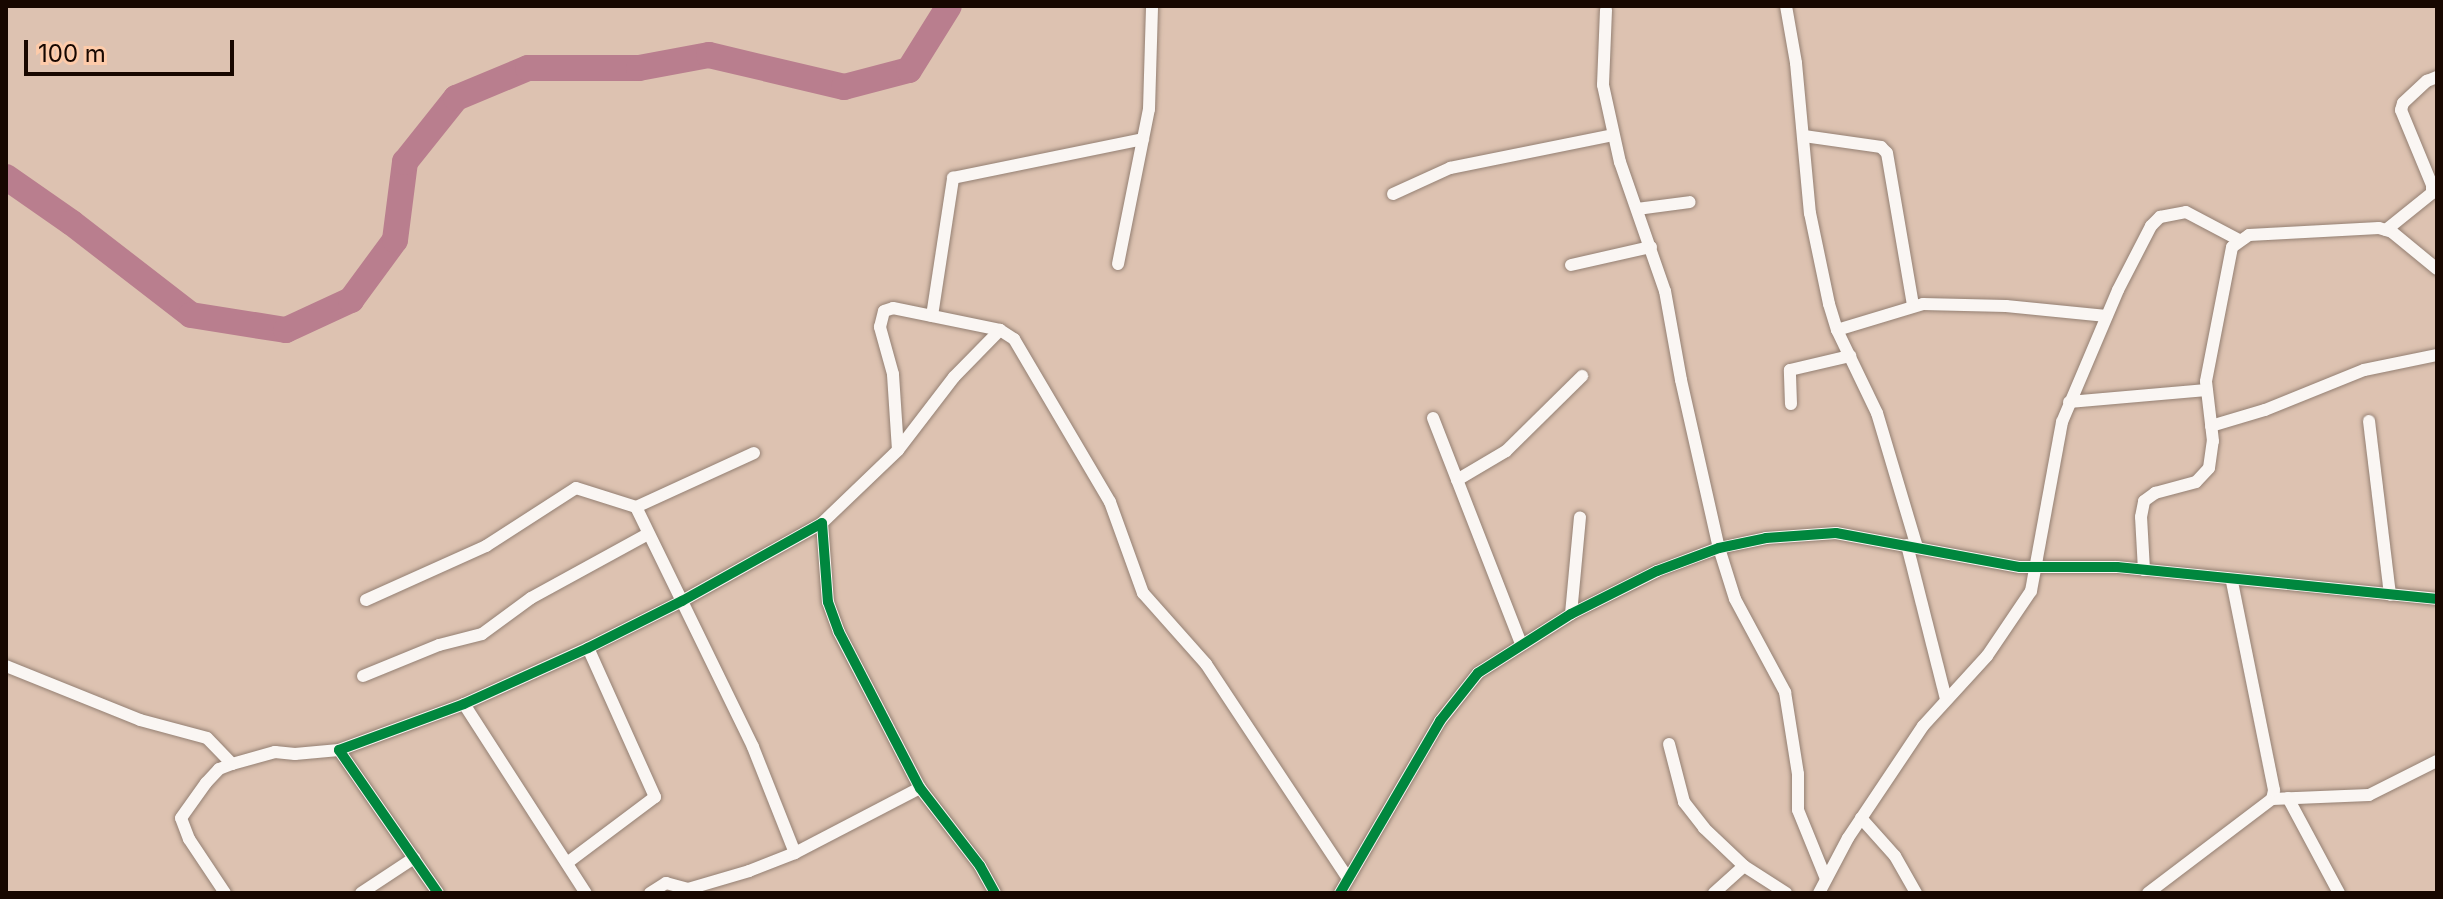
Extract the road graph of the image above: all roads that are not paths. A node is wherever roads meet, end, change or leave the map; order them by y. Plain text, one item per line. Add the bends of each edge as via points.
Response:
1 (1152, 6) edge
2 (1786, 6) edge
3 (1606, 10) dead end
4 (2437, 77) edge
5 (1613, 135) junction
6 (1804, 136) junction
7 (1143, 139) junction
8 (1393, 194) dead end
9 (1690, 202) dead end
10 (1637, 209) junction
11 (2386, 230) junction
12 (2239, 240) junction
13 (1651, 247) junction
14 (1118, 264) dead end
15 (1571, 265) dead end
16 (2435, 265) edge
17 (1913, 305) junction
18 (932, 316) junction
19 (2107, 316) junction
20 (1000, 330) junction
21 (1837, 330) junction
22 (2437, 355) edge
23 (1850, 356) junction
24 (1582, 376) dead end
25 (2206, 390) junction
26 (2069, 402) junction
27 (1791, 404) dead end
28 (1433, 418) dead end
29 (2369, 421) dead end
30 (2211, 426) junction
31 (898, 450) junction
32 (754, 453) dead end
33 (1457, 480) junction
34 (636, 507) junction
35 (1580, 517) dead end
36 (822, 523) junction
37 (648, 534) junction
38 (1912, 546) junction
39 (1719, 548) junction
40 (2033, 568) junction
41 (2144, 570) junction
42 (2232, 581) junction
43 (2390, 595) junction
44 (2437, 599) edge
45 (366, 600) dead end
46 (682, 601) junction
47 (1571, 614) junction
48 (1521, 644) junction
49 (588, 648) junction
50 (6, 666) edge
51 (363, 676) dead end
52 (1946, 699) junction
53 (464, 704) junction
54 (1669, 744) dead end
55 (339, 750) junction
56 (2437, 761) edge
57 (232, 764) junction
58 (920, 788) junction
59 (2288, 798) junction
60 (2272, 799) junction
61 (1861, 818) junction
62 (795, 853) junction
63 (414, 858) junction
64 (567, 863) junction
65 (1744, 866) junction
66 (1347, 877) junction
67 (1826, 879) junction
68 (225, 893) edge
69 (361, 893) edge
70 (438, 893) edge
71 (586, 893) edge
72 (650, 893) edge
73 (995, 893) edge
74 (1340, 893) edge
75 (1714, 893) edge
76 (1786, 893) edge
77 (1819, 893) edge
78 (1916, 893) edge
79 (2148, 893) edge
80 (2339, 893) edge

1 - 7 street
2 - 6 street
3 - 5 street via 1603,85
4 - 11 street via 2401,110 2432,193
5 - 8 street via 1450,168
5 - 10 street
6 - 17 street via 1881,147 1887,153
6 - 21 street via 1810,213
7 - 14 street
7 - 18 street via 953,178
9 - 10 street
10 - 13 street
11 - 12 street via 2365,227
11 - 16 street
12 - 19 street via 2186,212 2160,217
12 - 25 street via 2228,257
13 - 15 street
13 - 39 street
17 - 19 street via 2006,306
17 - 21 street
18 - 20 street
18 - 31 street via 893,308 880,317 896,394
19 - 26 street
20 - 31 street via 954,377
20 - 66 street via 1024,351 1110,502 1143,593 1206,664
21 - 23 street
22 - 30 street via 2364,370
23 - 27 street via 1790,370
23 - 38 street via 1877,413
24 - 33 street via 1506,451
25 - 26 street
25 - 30 street
26 - 40 street
28 - 33 street
29 - 43 street
30 - 41 street via 2209,468 2203,476 2144,501
31 - 36 street
32 - 34 street
33 - 48 street
34 - 37 street
34 - 45 street via 576,488 486,546
35 - 47 street
36 - 46 street
36 - 58 street via 828,602 839,632
37 - 46 street
37 - 51 street via 531,598 482,634
38 - 39 street via 1836,533
38 - 40 street
38 - 52 street
39 - 47 street via 1657,571
39 - 67 street via 1735,599 1785,692 1798,810
40 - 41 street
40 - 52 street via 2031,591 1987,656
41 - 42 street
42 - 43 street
42 - 60 street
43 - 44 street
46 - 49 street
46 - 62 street via 753,747
47 - 48 street
48 - 66 street via 1478,673 1457,696
49 - 53 street
49 - 64 street via 655,797
50 - 57 street via 140,720 207,738
52 - 61 street
53 - 55 street
53 - 64 street
54 - 65 street via 1684,802
55 - 57 street via 275,752
55 - 63 street
56 - 59 street via 2369,795
57 - 68 street via 219,769 181,818
58 - 62 street
58 - 73 street
59 - 60 street
59 - 80 street
60 - 79 street
61 - 67 street
61 - 78 street via 1895,856
62 - 72 street via 688,889 666,883
63 - 69 street
63 - 70 street
64 - 71 street
65 - 75 street
65 - 76 street
66 - 74 street
67 - 77 street

